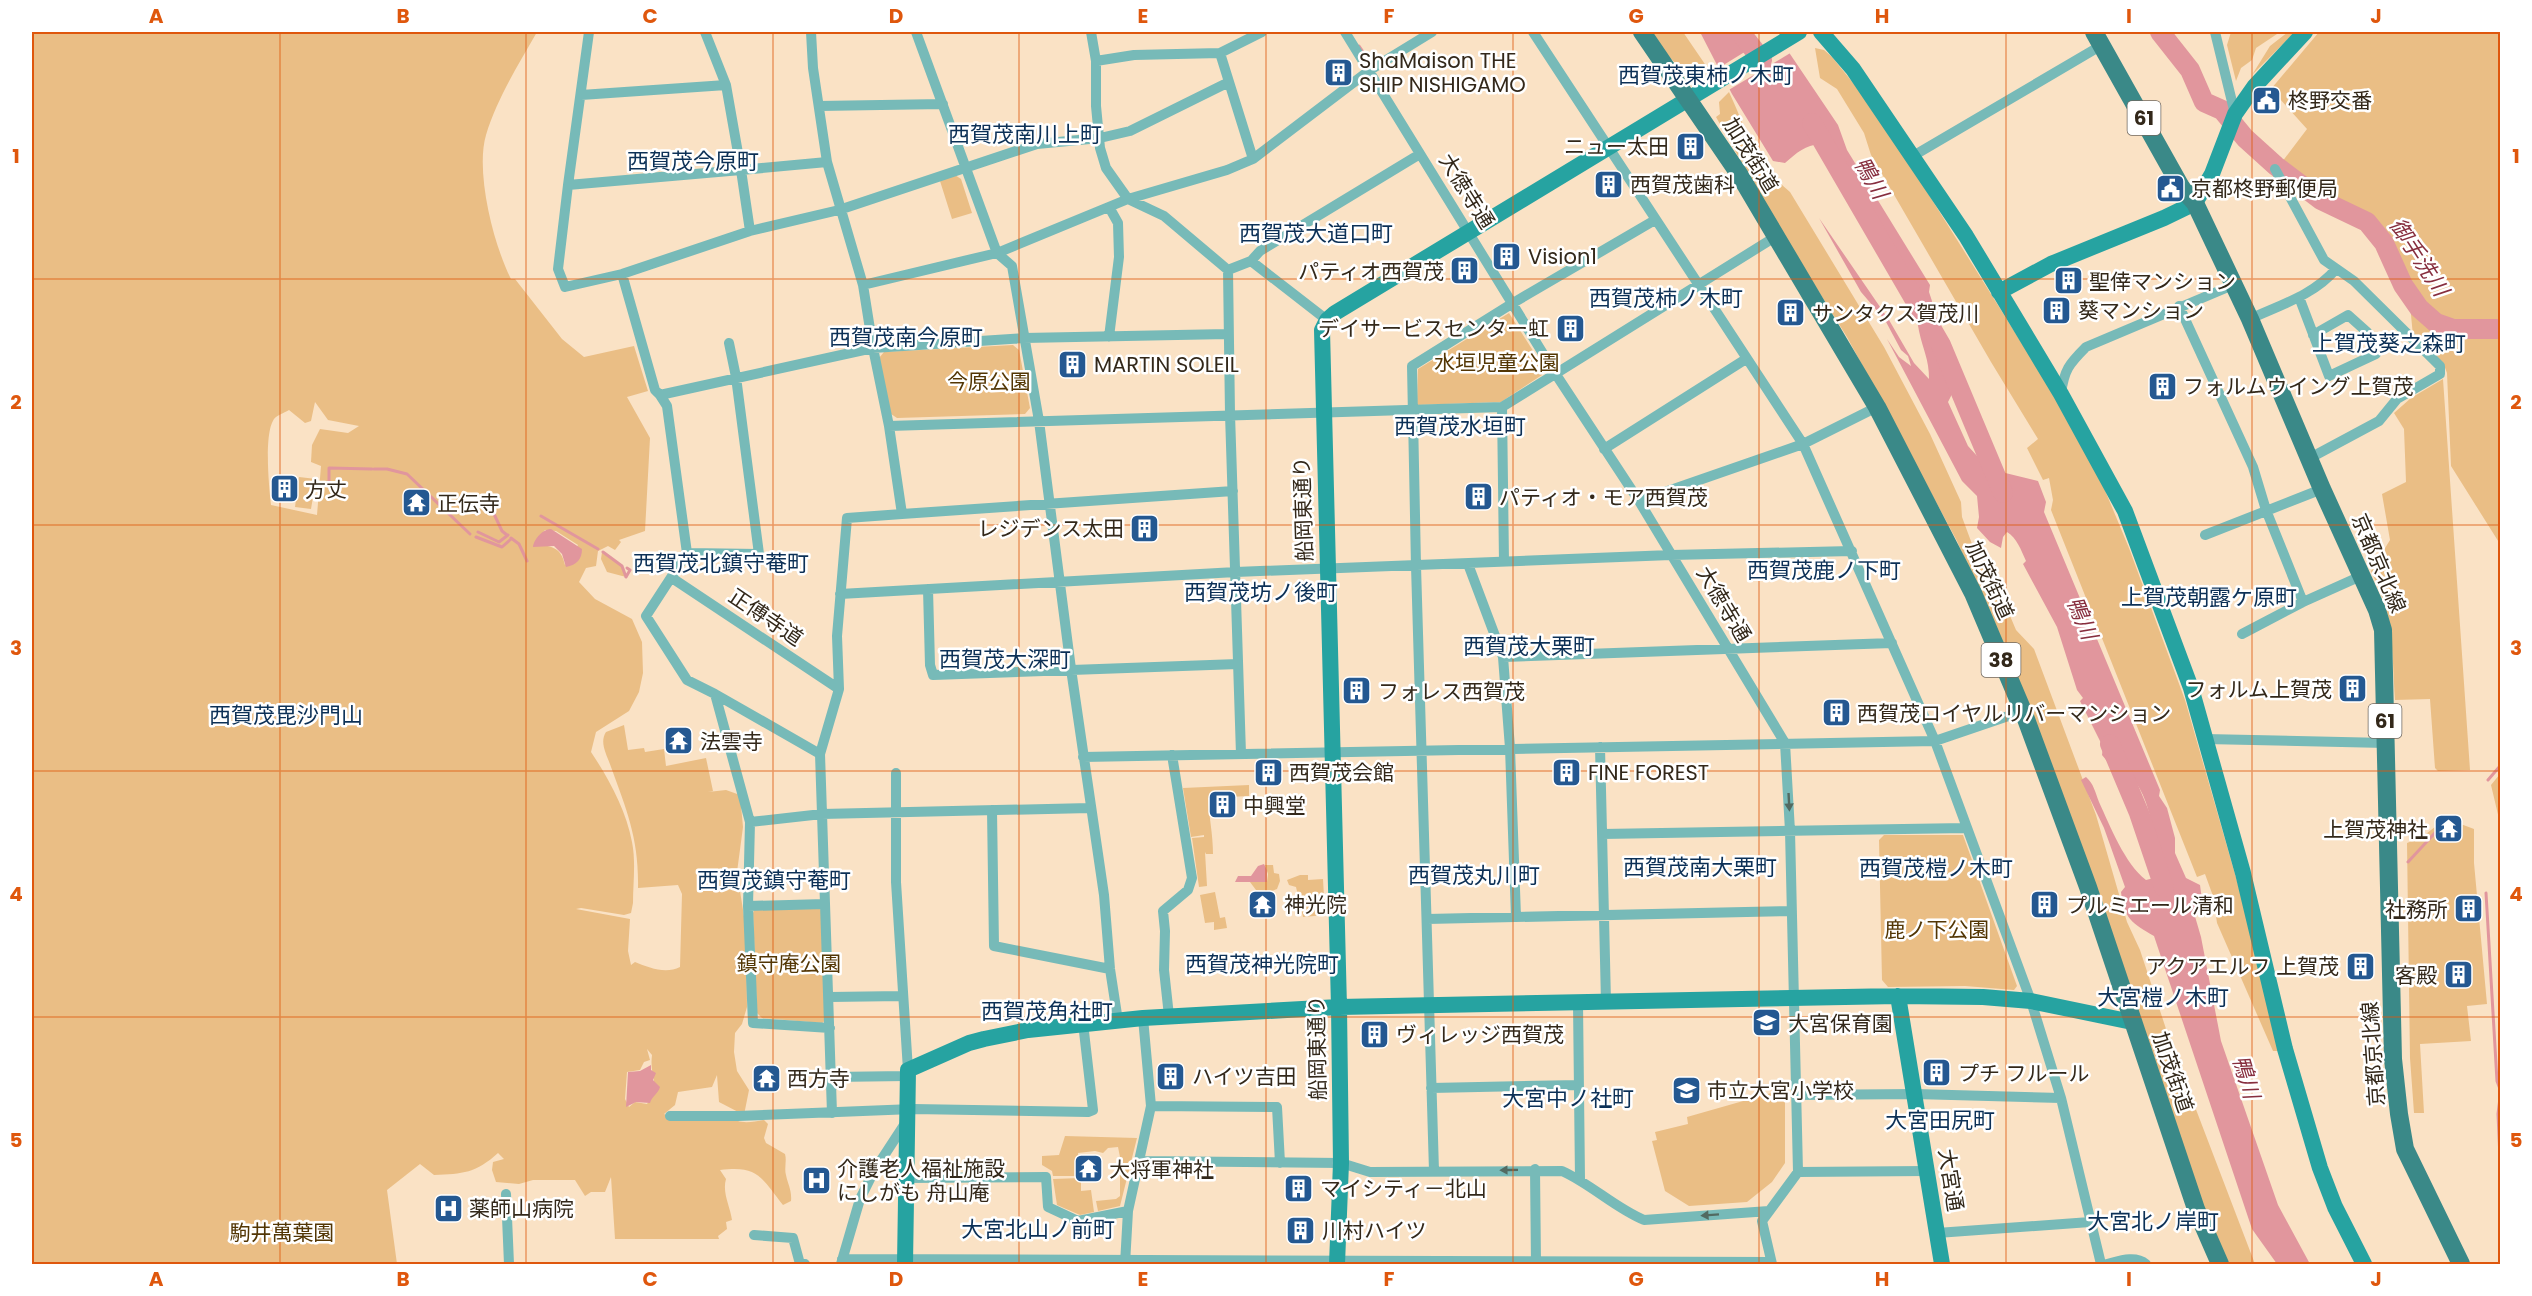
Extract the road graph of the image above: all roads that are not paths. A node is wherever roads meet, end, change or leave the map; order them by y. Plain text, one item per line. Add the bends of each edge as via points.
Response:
1 (589, 32) edge
2 (705, 32) edge
3 (811, 32) edge
4 (916, 32) edge
5 (1091, 32) edge
6 (1262, 32) edge
7 (1345, 32) edge
8 (1432, 32) edge
9 (1533, 32) edge
10 (1642, 32) edge
11 (1799, 32) edge
12 (1821, 32) edge
13 (2215, 32) edge
14 (2305, 32) edge
15 (2098, 38) edge
16 (1220, 53) junction
17 (1096, 61) junction
18 (1370, 70) junction
19 (1229, 82) junction
20 (726, 85) junction
21 (581, 95) junction
22 (1688, 99) junction
23 (943, 104) junction
24 (819, 106) junction
25 (2235, 114) junction
26 (1100, 138) junction
27 (1609, 146) junction
28 (1420, 154) junction
29 (1913, 156) junction
30 (1253, 159) junction
31 (827, 162) junction
32 (965, 167) junction
33 (2275, 169) dead end
34 (741, 170) junction
35 (568, 185) junction
36 (1128, 199) junction
37 (2195, 203) junction
38 (1109, 207) junction
39 (839, 210) junction
40 (1655, 220) junction
41 (750, 231) junction
42 (1469, 232) junction
43 (1775, 237) junction
44 (997, 253) junction
45 (1251, 261) junction
46 (2336, 269) junction
47 (1227, 270) junction
48 (622, 274) junction
49 (1698, 284) junction
50 (863, 285) junction
51 (2233, 285) junction
52 (1999, 292) junction
53 (2299, 297) junction
54 (1513, 303) junction
55 (2179, 306) junction
56 (2250, 319) junction
57 (1327, 320) junction
58 (1227, 334) junction
59 (2313, 335) junction
60 (1110, 337) junction
61 (1024, 338) junction
62 (729, 343) dead end
63 (873, 348) junction
64 (1746, 358) junction
65 (1555, 373) junction
66 (736, 377) junction
67 (2061, 394) junction
68 (660, 395) junction
69 (1502, 407) junction
70 (1877, 407) junction
71 (1414, 409) junction
72 (1323, 411) junction
73 (1230, 414) junction
74 (1039, 421) junction
75 (889, 426) junction
76 (1803, 444) junction
77 (1604, 449) junction
78 (2310, 458) junction
79 (2322, 489) junction
80 (1233, 491) junction
81 (1638, 501) junction
82 (1048, 503) junction
83 (2266, 510) junction
84 (902, 514) junction
85 (2205, 535) dead end
86 (1852, 551) junction
87 (687, 553) junction
88 (1671, 555) junction
89 (1504, 562) junction
90 (1468, 564) junction
91 (1416, 566) junction
92 (1328, 569) junction
93 (1236, 572) junction
94 (2361, 576) junction
95 (672, 578) junction
96 (1059, 582) junction
97 (928, 589) junction
98 (840, 594) junction
99 (2302, 602) junction
100 (2242, 634) dead end
101 (1892, 643) junction
102 (1728, 648) junction
103 (1503, 657) junction
104 (1238, 664) junction
105 (1071, 669) junction
106 (839, 689) junction
107 (715, 693) junction
108 (2023, 711) junction
109 (2205, 740) junction
110 (1935, 741) junction
111 (1785, 743) junction
112 (2386, 743) junction
113 (1600, 747) junction
114 (1510, 748) junction
115 (1422, 750) junction
116 (1332, 752) junction
117 (820, 754) junction
118 (1241, 754) junction
119 (1172, 755) junction
120 (1083, 757) junction
121 (896, 773) dead end
122 (1090, 808) junction
123 (992, 810) junction
124 (896, 812) junction
125 (822, 814) junction
126 (750, 822) junction
127 (1966, 828) junction
128 (1790, 831) junction
129 (1602, 834) junction
130 (825, 904) junction
131 (748, 906) junction
132 (1792, 911) junction
133 (1604, 915) junction
134 (1516, 917) junction
135 (1427, 919) junction
136 (1110, 969) junction
137 (902, 996) junction
138 (1898, 996) junction
139 (830, 998) junction
140 (1793, 998) junction
141 (2031, 1001) junction
142 (1606, 1002) junction
143 (1578, 1003) junction
144 (1430, 1006) junction
145 (1339, 1007) junction
146 (1169, 1016) junction
147 (1143, 1018) junction
148 (1118, 1021) junction
149 (2132, 1022) junction
150 (1083, 1023) junction
151 (830, 1028) junction
152 (907, 1073) junction
153 (832, 1077) junction
154 (1579, 1085) junction
155 (1431, 1088) junction
156 (1915, 1094) junction
157 (1795, 1095) junction
158 (2061, 1098) junction
159 (1151, 1106) junction
160 (832, 1113) junction
161 (907, 1115) junction
162 (670, 1116) dead end
163 (1139, 1161) junction
164 (1280, 1163) junction
165 (1341, 1163) junction
166 (1535, 1169) junction
167 (1434, 1171) junction
168 (1926, 1171) junction
169 (1798, 1172) junction
170 (905, 1178) junction
171 (1580, 1179) junction
172 (506, 1194) dead end
173 (1128, 1211) junction
174 (1769, 1211) junction
175 (2090, 1222) junction
176 (1937, 1233) junction
177 (754, 1235) dead end
178 (841, 1262) edge
179 (905, 1262) edge
180 (1125, 1262) edge
181 (1337, 1262) edge
182 (1536, 1263) edge
183 (1772, 1263) edge
184 (509, 1264) edge
185 (805, 1264) edge
186 (1942, 1264) edge
187 (2101, 1264) edge
188 (2107, 1264) edge
189 (2146, 1264) edge
190 (2220, 1264) edge
191 (2364, 1264) edge
192 (2462, 1264) edge

1 - 21 street
2 - 20 street
3 - 24 street
4 - 23 street
5 - 17 street
6 - 16 street
7 - 18 street, 大徳寺通
8 - 18 street
9 - 27 street
10 - 22 main road, 加茂街道 / 38
11 - 22 street
12 - 29 street via 1854,69
13 - 25 street
14 - 25 street via 2254,87
15 - 29 street
15 - 37 main road, 京都京北線 / 61 via 2181,187
16 - 17 street via 1134,55
16 - 19 street
17 - 26 street
18 - 28 street, 大徳寺通
18 - 30 street
19 - 26 street via 1130,131
19 - 30 street
20 - 21 street
20 - 34 street
21 - 35 street
22 - 27 street
22 - 43 main road, 加茂街道 / 38 via 1739,174
23 - 24 street
23 - 32 street
24 - 31 street
25 - 37 street via 2212,174
26 - 32 street via 1038,144
26 - 36 street via 1106,168
27 - 40 street
27 - 42 street
28 - 42 street, 大徳寺通
28 - 45 street via 1260,251
29 - 52 street
30 - 36 street via 1227,171
31 - 34 street
31 - 39 street
32 - 39 street
32 - 44 street
33 - 46 street via 2324,260
34 - 35 street
34 - 41 street
35 - 48 street via 558,269 565,287
36 - 38 street
36 - 47 street via 1164,216
37 - 51 main road, 京都京北線 / 61
37 - 52 street via 2051,264
38 - 44 street
38 - 60 street via 1118,223 1119,257
39 - 41 street
39 - 50 street
40 - 49 street
40 - 54 street
41 - 48 street
42 - 54 street, 大徳寺通
42 - 57 street
43 - 49 street
43 - 70 main road, 加茂街道 / 38
44 - 50 street
44 - 61 street via 1012,266
45 - 47 street
45 - 57 street
46 - 53 street
46 - 78 street via 2354,281 2440,366 2440,374 2397,399 2379,422
47 - 58 street
48 - 68 street via 655,390
49 - 64 street
49 - 65 street
50 - 63 street
51 - 55 street
51 - 56 main road, 京都京北線 / 61
52 - 67 street
53 - 56 street
53 - 59 street
54 - 65 street, 大徳寺通
54 - 71 street via 1412,366
55 - 67 street via 2086,347 2070,363
55 - 83 street via 2253,467
56 - 78 main road, 京都京北線 / 61
57 - 72 street, 船岡東通り via 1321,342
58 - 60 street
58 - 73 street
59 - 59 street via 2329,376 2376,354 2367,332 2348,315
60 - 61 street
61 - 63 street
61 - 74 street
62 - 66 street
63 - 66 street
63 - 75 street
64 - 76 street
64 - 77 street
65 - 69 street
65 - 77 street, 大徳寺通
66 - 68 street
66 - 87 street via 759,554
67 - 109 street via 2125,511 2191,688
68 - 87 street via 667,406
69 - 71 street
69 - 89 street
70 - 76 street
70 - 108 main road, 加茂街道 / 38 via 1973,593
71 - 72 street
71 - 91 street
72 - 73 street
72 - 92 street, 船岡東通り
73 - 74 street
73 - 80 street
74 - 75 street
74 - 82 street
75 - 84 street
76 - 81 street
76 - 86 street
77 - 81 street, 大徳寺通
78 - 79 main road, 京都京北線 / 61
79 - 83 street
79 - 94 main road, 京都京北線 / 61
80 - 82 street
80 - 93 street
81 - 88 street, 大徳寺通
82 - 84 street
82 - 96 street
83 - 85 street
83 - 99 street
84 - 98 street via 847,518
86 - 88 street
86 - 101 street
87 - 95 street
88 - 89 street
88 - 102 street, 大徳寺通
89 - 90 street
90 - 91 street
90 - 103 street
91 - 92 street
91 - 115 street
92 - 93 street
92 - 116 street, 船岡東通り
93 - 96 street
93 - 104 street
94 - 99 street
94 - 112 main road, 京都京北線 / 61 via 2382,630
95 - 106 street, 正傅寺道
95 - 107 street via 646,616 687,680
96 - 97 street
96 - 105 street
97 - 98 street
97 - 105 street via 933,675
98 - 106 street
99 - 100 street
101 - 102 street
101 - 110 street
102 - 103 street
102 - 111 street, 大徳寺通
103 - 114 street
104 - 105 street
104 - 118 street
105 - 120 street
106 - 117 street
107 - 117 street
107 - 126 street
108 - 110 street
108 - 149 main road, 加茂街道 / 38 via 2088,887
109 - 112 street
109 - 191 street via 2320,1168
110 - 111 street
110 - 127 street
111 - 113 street
111 -> 128 street, 大徳寺通
112 - 192 main road, 京都京北線 / 61 via 2393,1059 2399,1114 2405,1149
113 - 114 street
113 - 129 street
114 - 115 street
114 - 134 street
115 - 116 street
115 - 135 street
116 - 118 street
116 - 145 street, 船岡東通り
117 - 125 street
118 - 119 street
119 - 120 street
119 - 146 street via 1192,878 1188,890 1163,911
120 - 122 street
121 - 124 street
122 - 123 street
122 - 136 street via 1104,895
123 - 124 street
123 - 136 street via 994,946
124 - 125 street
124 - 137 street
125 - 126 street
125 - 130 street
126 - 131 street
127 - 128 street
127 - 141 street
128 - 129 street
128 - 132 street, 大徳寺通
129 - 133 street
130 - 131 street
130 - 139 street
131 - 151 street via 753,1023
132 - 133 street
132 - 140 street, 大徳寺通
133 - 134 street
133 - 142 street
134 - 135 street
135 - 144 street
136 - 148 street
137 - 139 street
137 - 152 street
138 - 140 street
138 - 141 street
138 - 156 street, 大宮通
139 - 151 street
140 - 142 street
140 - 157 street, 大徳寺通
141 - 149 street
141 - 158 street
142 - 143 street
143 - 144 street
143 - 154 street
144 - 145 street
144 - 155 street
145 - 146 street
145 - 165 street, 船岡東通り
146 - 147 street
147 - 148 street
147 - 159 street
148 - 150 street
149 - 190 main road, 加茂街道 / 38 via 2196,1209
150 - 152 street via 976,1041
150 - 161 street via 1093,1110
151 - 153 street
152 - 153 street
152 - 161 street
153 - 160 street
154 - 155 street
154 - 171 street
155 - 167 street
156 - 157 street
156 - 158 street
156 - 168 street, 大宮通
157 - 169 street, 大徳寺通
158 - 175 street
159 - 163 street
159 - 164 street via 1277,1107
160 - 161 street
160 - 162 street
161 - 170 street
161 - 178 street via 860,1200
163 - 164 street
163 - 173 street
164 - 165 street
165 - 167 street via 1370,1172
165 - 181 street, 船岡東通り
166 -> 167 street
166 - 171 street via 1562,1171
166 - 182 street
168 - 169 street
168 - 176 street, 大宮通
169 - 174 street
170 - 173 street via 1046,1177 1048,1207 1078,1221
170 - 179 street
174 -> 171 street via 1644,1220
172 - 184 street
173 - 180 street
174 - 183 street via 1762,1221
175 - 176 street
175 - 187 street
176 - 186 street, 大宮通
177 - 185 street via 793,1238 800,1264
178 - 179 street
179 - 180 street
180 - 181 street
181 - 182 street
182 - 183 street
188 - 189 street via 2125,1259

